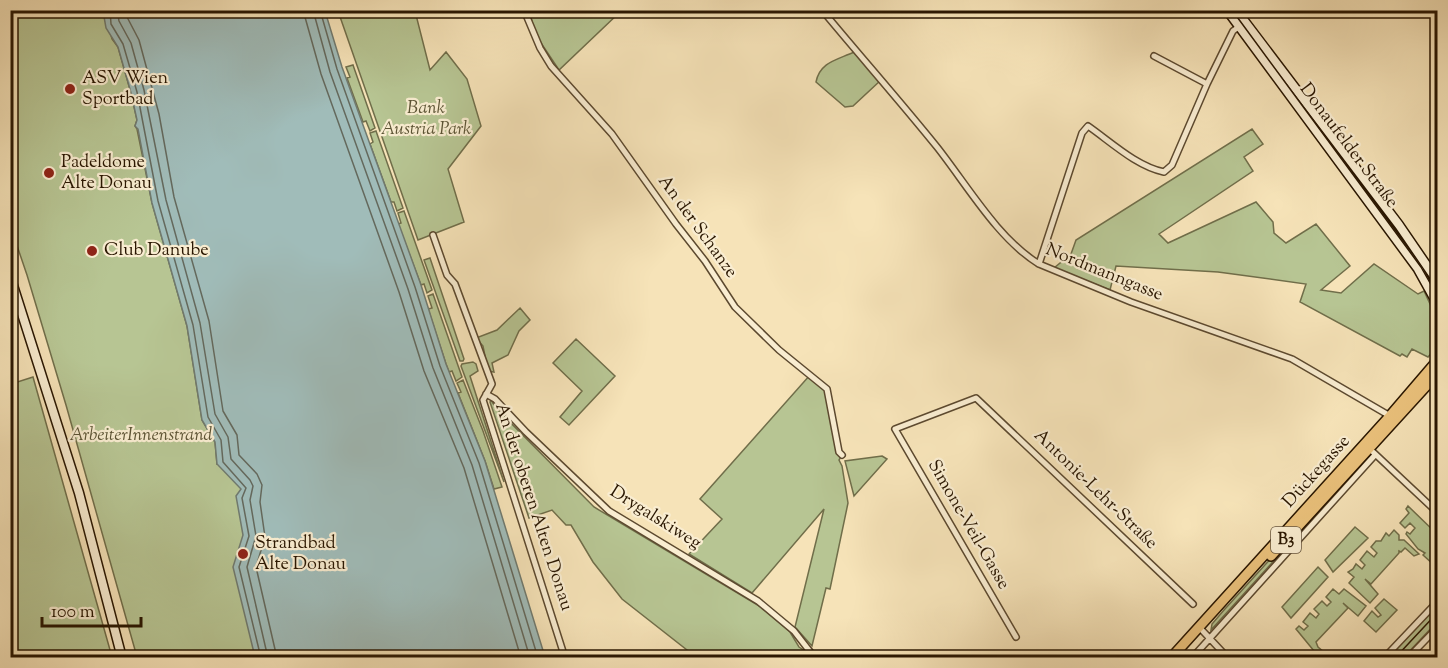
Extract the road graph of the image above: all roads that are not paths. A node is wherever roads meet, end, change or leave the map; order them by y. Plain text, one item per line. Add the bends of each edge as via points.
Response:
1 (524, 10) edge
2 (822, 10) edge
3 (1227, 10) edge
4 (1236, 10) edge
5 (1242, 25) junction
6 (1154, 56) dead end
7 (1207, 84) junction
8 (433, 235) dead end
9 (1039, 264) junction
10 (10, 276) edge
11 (1437, 282) edge
12 (1437, 305) edge
13 (1437, 360) edge
14 (1437, 373) edge
15 (486, 394) junction
16 (1392, 419) junction
17 (895, 429) joint
18 (1370, 449) junction
19 (842, 455) dead end
20 (1437, 513) edge
21 (1437, 601) edge
22 (1193, 604) dead end
23 (1437, 627) edge
24 (1201, 629) junction
25 (1016, 637) dead end
26 (1209, 639) junction
27 (122, 657) edge
28 (565, 657) edge
29 (815, 657) edge
30 (1172, 657) edge
31 (1179, 657) edge
32 (1192, 657) edge
33 (1228, 657) edge
34 (1384, 657) edge
35 (1408, 657) edge

1 - 19 street, An der Schanze via 551,66 612,134 735,307 827,389 838,452
2 - 9 street, Nordmanngasse via 1008,238
3 - 5 main road, Donaufelder Straße
4 - 5 main road, Donaufelder Straße
5 - 7 street via 1233,32
5 - 11 main road, Donaufelder Straße via 1399,225
5 - 12 main road, Donaufelder Straße via 1418,269
6 - 7 street
7 - 9 street via 1172,165 1164,172 1120,150 1088,126 1082,133
8 - 15 street, An der oberen Alten Donau via 492,384
9 - 16 street, Nordmanngasse via 1131,302 1292,359
10 - 27 main road via 79,493
13 - 16 main road, Dückegasse / B3
14 - 16 main road, Dückegasse / B3
15 - 28 street, An der oberen Alten Donau via 483,400
15 - 29 street, Drygalskiweg via 609,511 758,601 794,631
16 - 18 main road, Dückegasse / B3
17 - 22 street, Antonie-Lehr-Straße via 976,398
17 - 25 street, Simone-Veil-Gasse
18 - 20 street
18 - 24 main road, Dückegasse / B3
18 - 26 street, Dückegasse
21 - 34 street
23 - 35 street
24 - 26 street
24 - 30 main road, Dückegasse / B3
24 - 31 main road, Dückegasse / B3
26 - 32 street, Dückegasse
26 - 33 street

